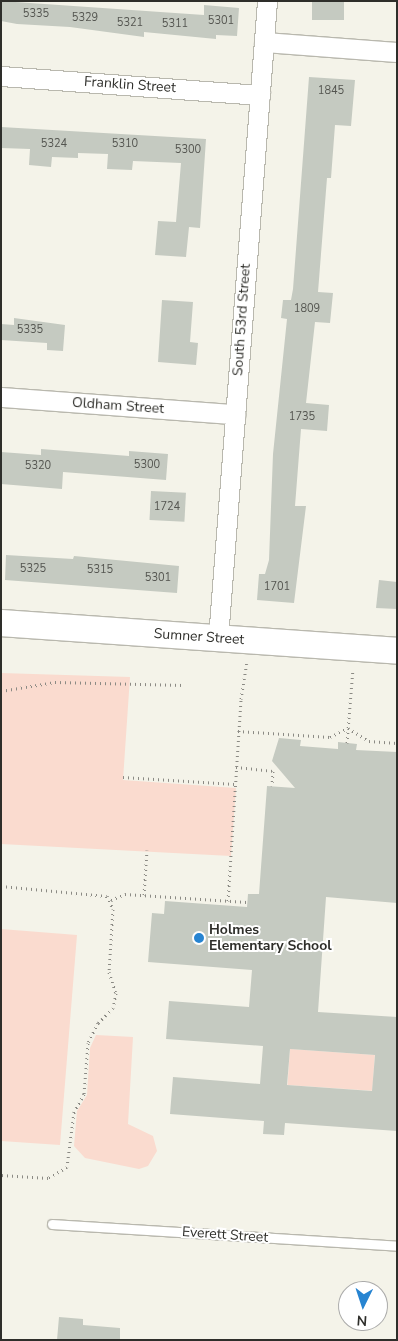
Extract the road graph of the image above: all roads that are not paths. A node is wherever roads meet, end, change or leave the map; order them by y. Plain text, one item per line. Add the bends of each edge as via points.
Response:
1 (267, 1) edge
2 (264, 42) junction
3 (397, 52) edge
4 (1, 76) edge
5 (260, 95) junction
6 (1, 397) edge
7 (235, 414) junction
8 (1, 623) edge
9 (218, 638) junction
10 (397, 651) edge
11 (52, 1224) dead end
12 (397, 1246) edge

1 - 2 street, South 53rd Street
2 - 3 street
2 - 5 street, South 53rd Street
4 - 5 street, Franklin Street
5 - 7 street, South 53rd Street
6 - 7 street, Oldham Street
7 - 9 street, South 53rd Street
8 - 9 street, Sumner Street
9 - 10 street, Sumner Street
11 - 12 lane, Everett Street

